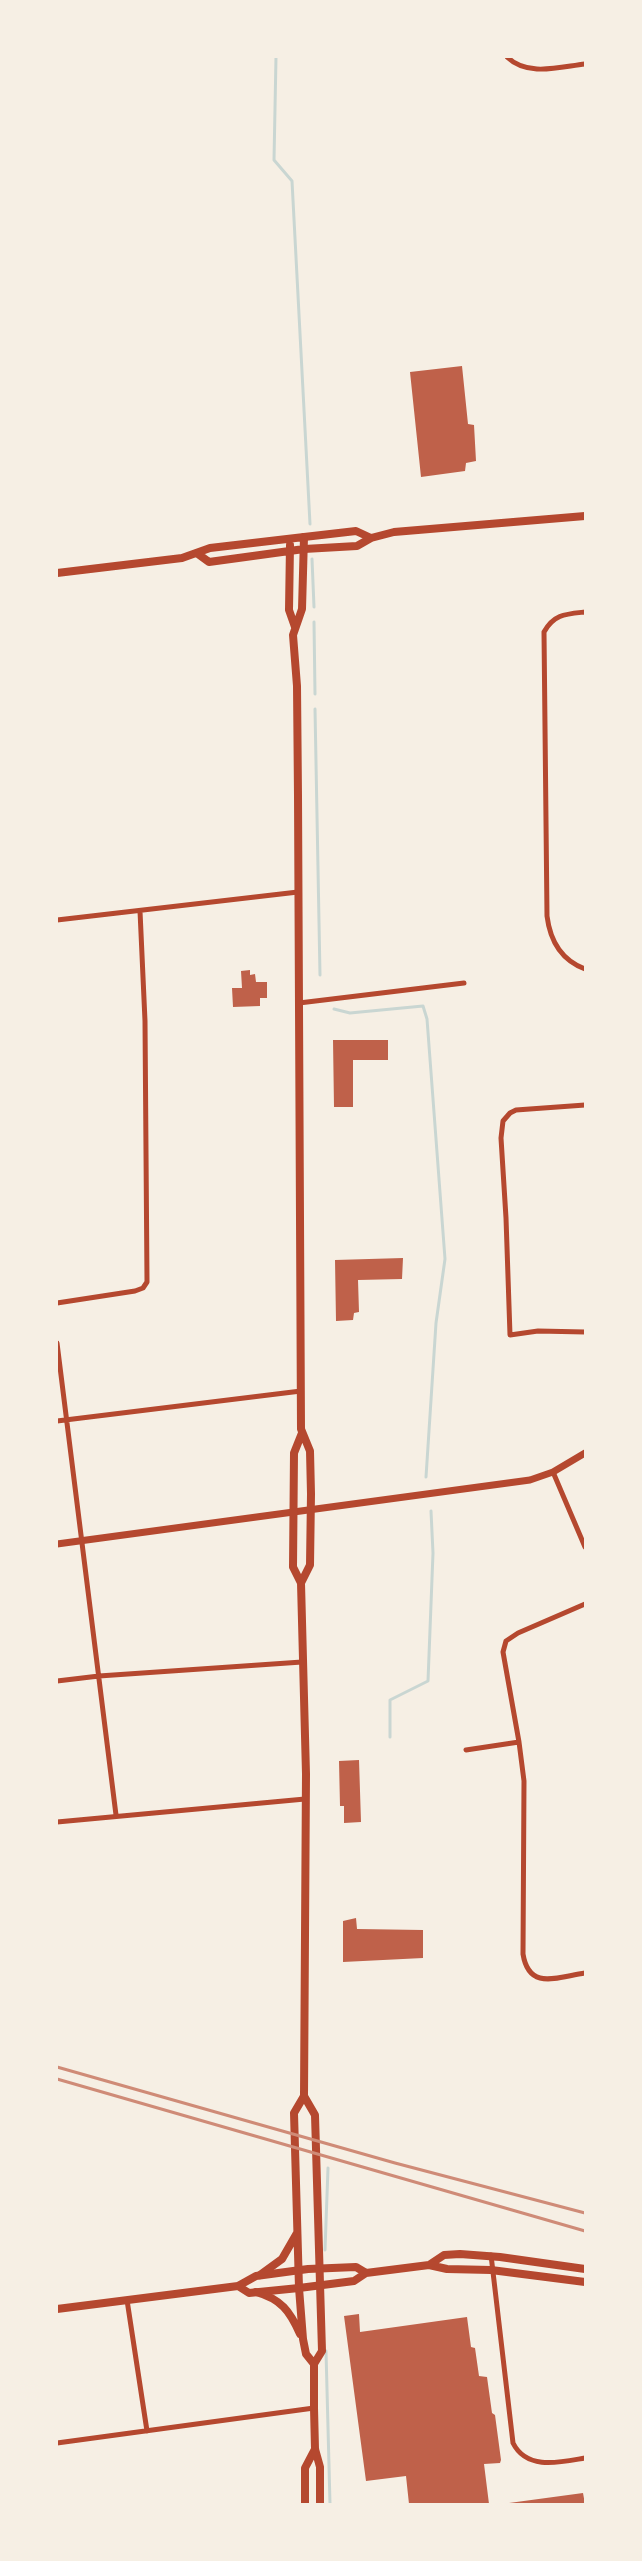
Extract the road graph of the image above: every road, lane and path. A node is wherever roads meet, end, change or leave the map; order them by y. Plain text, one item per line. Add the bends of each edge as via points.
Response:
1 (507, 57) edge
2 (585, 64) edge
3 (585, 516) edge
4 (304, 537) junction
5 (290, 538) junction
6 (371, 538) junction
7 (304, 549) junction
8 (290, 550) junction
9 (198, 554) junction
10 (57, 573) edge
11 (585, 612) edge
12 (295, 628) junction
13 (298, 892) junction
14 (140, 911) junction
15 (57, 920) edge
16 (585, 969) edge
17 (464, 983) dead end
18 (299, 1003) junction
19 (585, 1105) edge
20 (57, 1303) edge
21 (585, 1332) edge
22 (57, 1343) edge
23 (301, 1391) junction
24 (66, 1420) junction
25 (57, 1421) edge
26 (302, 1433) junction
27 (585, 1453) edge
28 (553, 1472) junction
29 (311, 1510) junction
30 (294, 1512) junction
31 (81, 1542) junction
32 (57, 1545) edge
33 (585, 1547) edge
34 (301, 1583) junction
35 (585, 1604) edge
36 (302, 1662) junction
37 (99, 1676) junction
38 (57, 1682) edge
39 (519, 1742) junction
40 (466, 1750) dead end
41 (305, 1799) junction
42 (116, 1815) junction
43 (57, 1822) edge
44 (585, 1973) edge
45 (304, 2096) junction
46 (297, 2233) junction
47 (491, 2256) junction
48 (429, 2265) junction
49 (319, 2269) junction
50 (585, 2269) edge
51 (491, 2270) junction
52 (299, 2271) junction
53 (366, 2272) junction
54 (261, 2275) junction
55 (585, 2282) edge
56 (320, 2285) junction
57 (238, 2286) junction
58 (299, 2288) junction
59 (256, 2292) junction
60 (127, 2300) junction
61 (57, 2309) edge
62 (303, 2340) junction
63 (314, 2364) junction
64 (314, 2408) junction
65 (147, 2432) junction
66 (57, 2443) edge
67 (315, 2449) junction
68 (585, 2458) edge
69 (305, 2504) edge
70 (320, 2504) edge

1 - 2 street via 522,68
3 - 6 main road via 394,532
4 - 5 main road
4 - 6 main road via 356,531
4 - 7 main road
5 - 8 main road
5 - 9 main road via 210,548
6 - 7 main road via 357,546
7 - 8 main road
7 - 12 main road via 302,609
8 - 9 main road via 209,562
8 - 12 main road via 289,610
9 - 10 main road
11 - 16 street via 559,615 544,632 547,916 559,950
12 - 13 main road
13 - 14 street
13 - 18 main road
14 - 15 street
14 - 20 street via 147,1282 135,1291
17 - 18 street
18 - 23 main road
19 - 21 street via 516,1110 503,1122 501,1138 510,1335
22 - 24 street
23 - 24 street
23 - 26 main road
24 - 25 street
24 - 31 street
26 - 29 main road via 310,1450
26 - 30 main road via 294,1453
27 - 28 street
28 - 29 street via 530,1480
28 - 33 street
29 - 30 street
29 - 34 main road via 310,1565
30 - 31 street
30 - 34 main road via 293,1568
31 - 32 street
31 - 37 street
34 - 36 main road
35 - 39 street via 506,1641 502,1652
36 - 37 street
36 - 41 main road
37 - 38 street
37 - 42 street
39 - 40 street
39 - 44 street via 524,1781 525,1967 530,1975 542,1980
41 - 42 street
41 - 45 main road
42 - 43 street
45 - 46 main road via 294,2113
45 - 49 main road via 315,2115
46 - 52 main road
46 - 54 main road via 282,2259
47 - 48 main road via 444,2255
47 - 50 main road
47 - 51 street
48 - 51 main road
48 - 53 main road
49 - 52 main road
49 - 53 main road via 356,2267
49 - 56 main road
51 - 55 main road
51 - 68 street via 513,2443 519,2453 540,2462
52 - 54 main road
52 - 58 main road
53 - 56 main road via 354,2281
54 - 57 main road
56 - 58 main road
56 - 63 main road via 322,2351
57 - 59 main road
57 - 60 main road
58 - 59 main road
58 - 62 main road
59 - 62 main road via 283,2304
60 - 61 main road
60 - 65 street
62 - 63 main road via 306,2354
63 - 64 main road
64 - 65 street
64 - 67 main road
65 - 66 street
67 - 69 main road via 305,2468
67 - 70 main road via 320,2467

